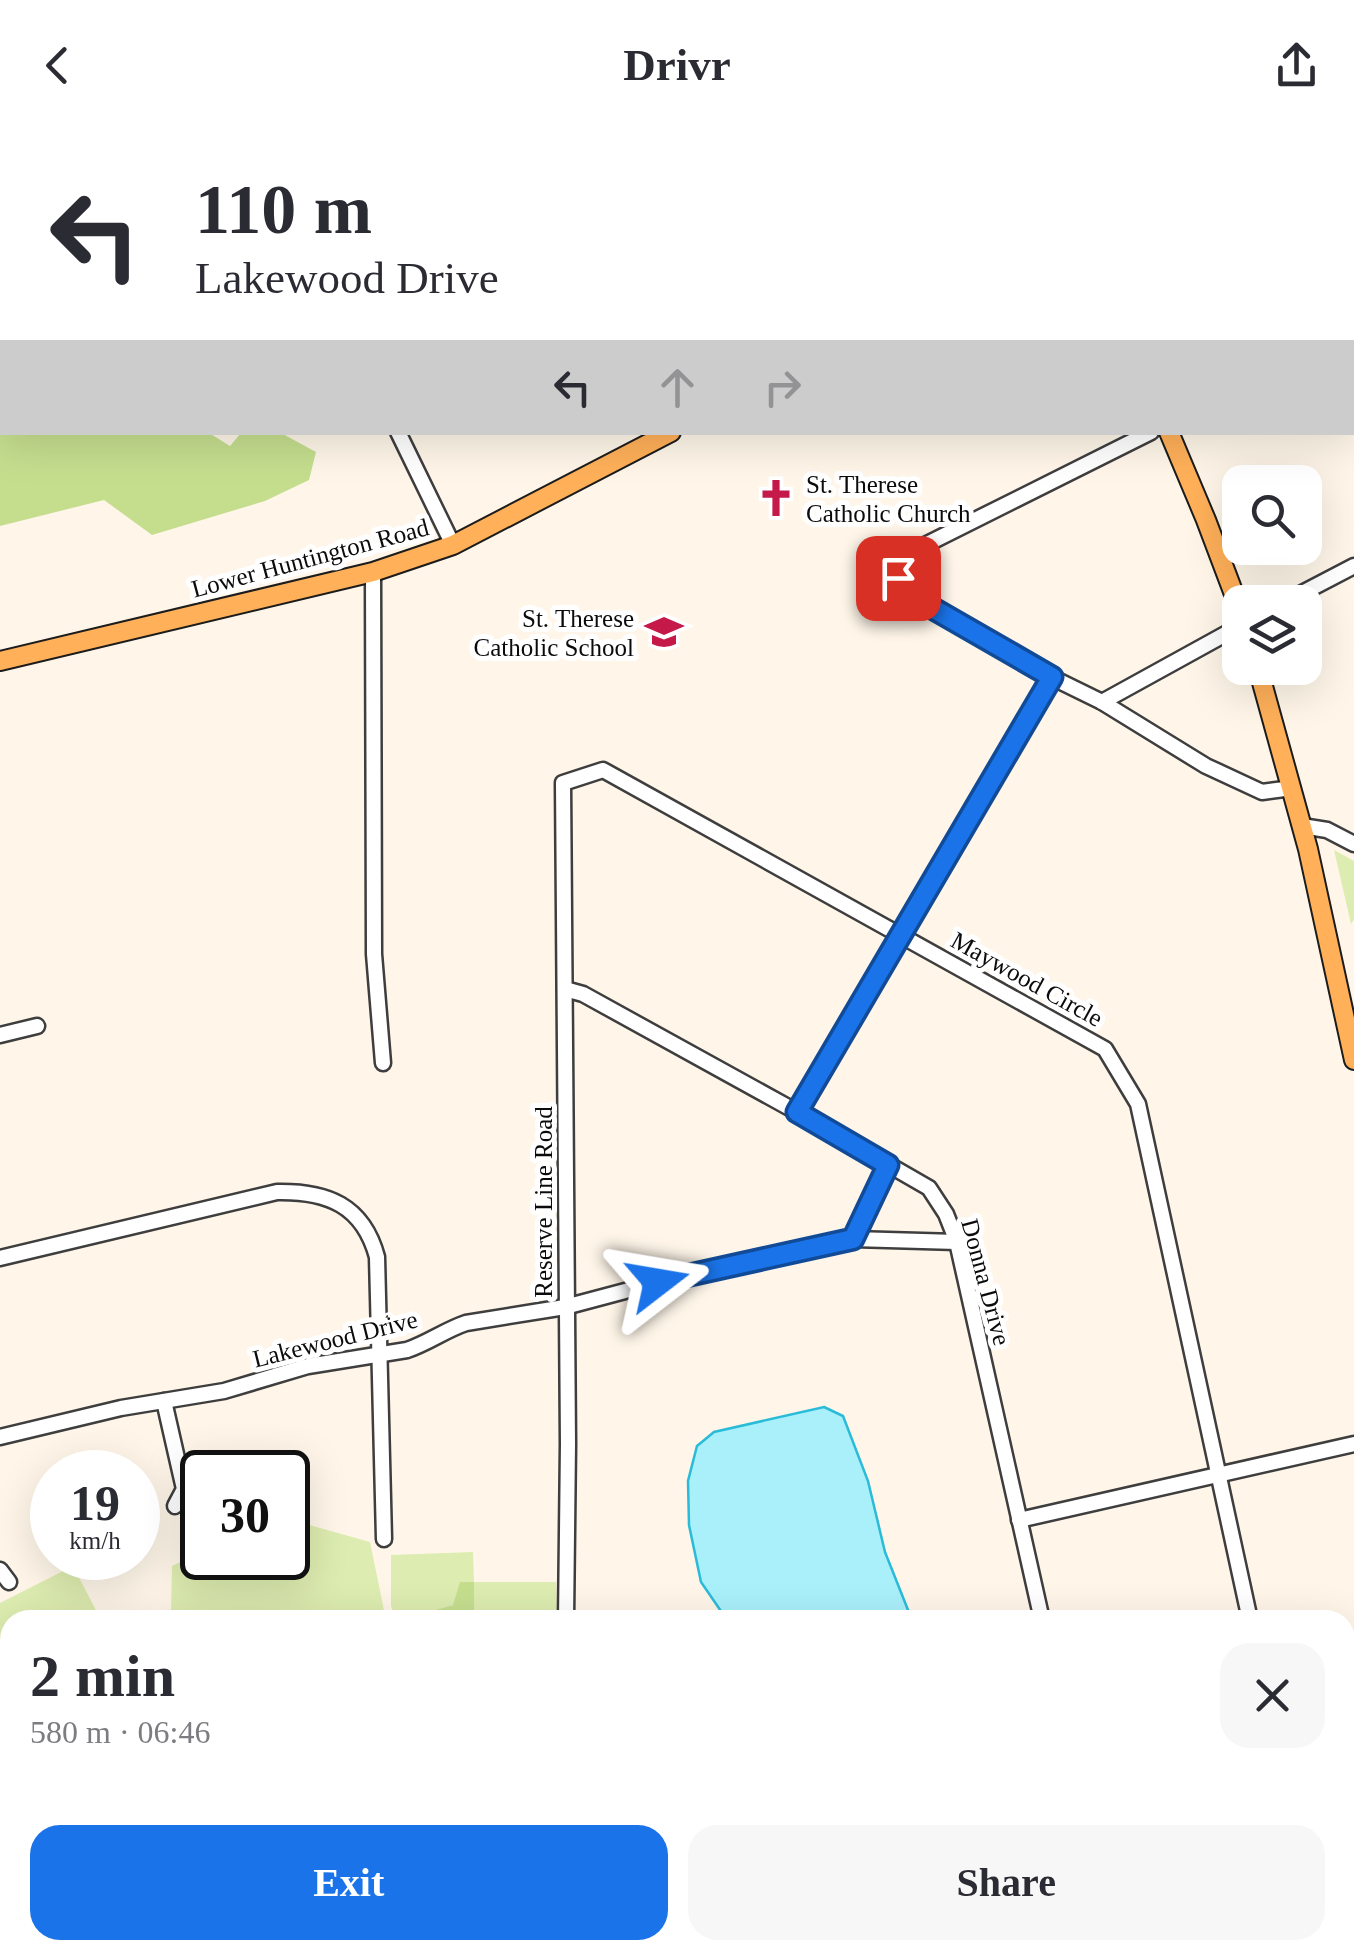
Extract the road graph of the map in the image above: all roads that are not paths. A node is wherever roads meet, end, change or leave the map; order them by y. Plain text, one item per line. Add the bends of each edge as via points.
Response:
1 (399, 435) edge
2 (665, 435) edge
3 (1145, 435) edge
4 (1170, 435) edge
5 (453, 545) junction
6 (1354, 566) edge
7 (373, 572) junction
8 (1231, 585) edge
9 (1318, 585) edge
10 (1222, 636) edge
11 (0, 662) edge
12 (1052, 677) junction
13 (1263, 685) edge
14 (1102, 702) junction
15 (562, 783) joint
16 (1292, 788) junction
17 (1302, 826) junction
18 (1354, 844) edge
19 (900, 936) junction
20 (565, 989) junction
21 (36, 1026) dead end
22 (0, 1035) edge
23 (1354, 1060) edge
24 (382, 1063) dead end
25 (797, 1112) junction
26 (888, 1165) junction
27 (853, 1239) junction
28 (957, 1242) junction
29 (0, 1258) edge
30 (565, 1307) junction
31 (381, 1354) junction
32 (164, 1401) junction
33 (0, 1437) edge
34 (1354, 1444) edge
35 (1219, 1476) junction
36 (175, 1506) dead end
37 (1019, 1520) junction
38 (384, 1540) dead end
39 (566, 1610) edge
40 (1040, 1610) edge
41 (1248, 1610) edge

1 - 5 street
2 - 5 main road, Lower Huntington Road
3 - 12 street via 897,563 913,597
4 - 8 main road
5 - 7 main road, Lower Huntington Road
6 - 9 street
7 - 11 main road, Lower Huntington Road
7 - 24 street via 374,954
10 - 14 street
12 - 14 street
12 - 19 street
13 - 16 main road
14 - 16 street via 1253,789
15 - 19 street, Maywood Circle via 603,770
15 - 20 street, Reserve Line Road
16 - 17 main road
17 - 18 street
17 - 23 main road
19 - 25 street
19 - 35 street, Maywood Circle via 1105,1048 1138,1104
20 - 25 street, Donna Drive
20 - 30 street, Reserve Line Road
21 - 22 street
25 - 26 street, Donna Drive
26 - 27 street
26 - 28 street, Donna Drive via 929,1188
27 - 28 street, Lakewood Drive
27 - 30 street, Lakewood Drive
28 - 37 street, Donna Drive
29 - 31 street via 277,1192 324,1196 364,1225 372,1239
30 - 31 street, Lakewood Drive via 466,1323 422,1345
30 - 39 street, Reserve Line Road
31 - 32 street, Lakewood Drive
31 - 38 street
32 - 33 street, Lakewood Drive
32 - 36 street via 184,1489
34 - 35 street
35 - 37 street
35 - 41 street, Maywood Circle
37 - 40 street, Donna Drive

